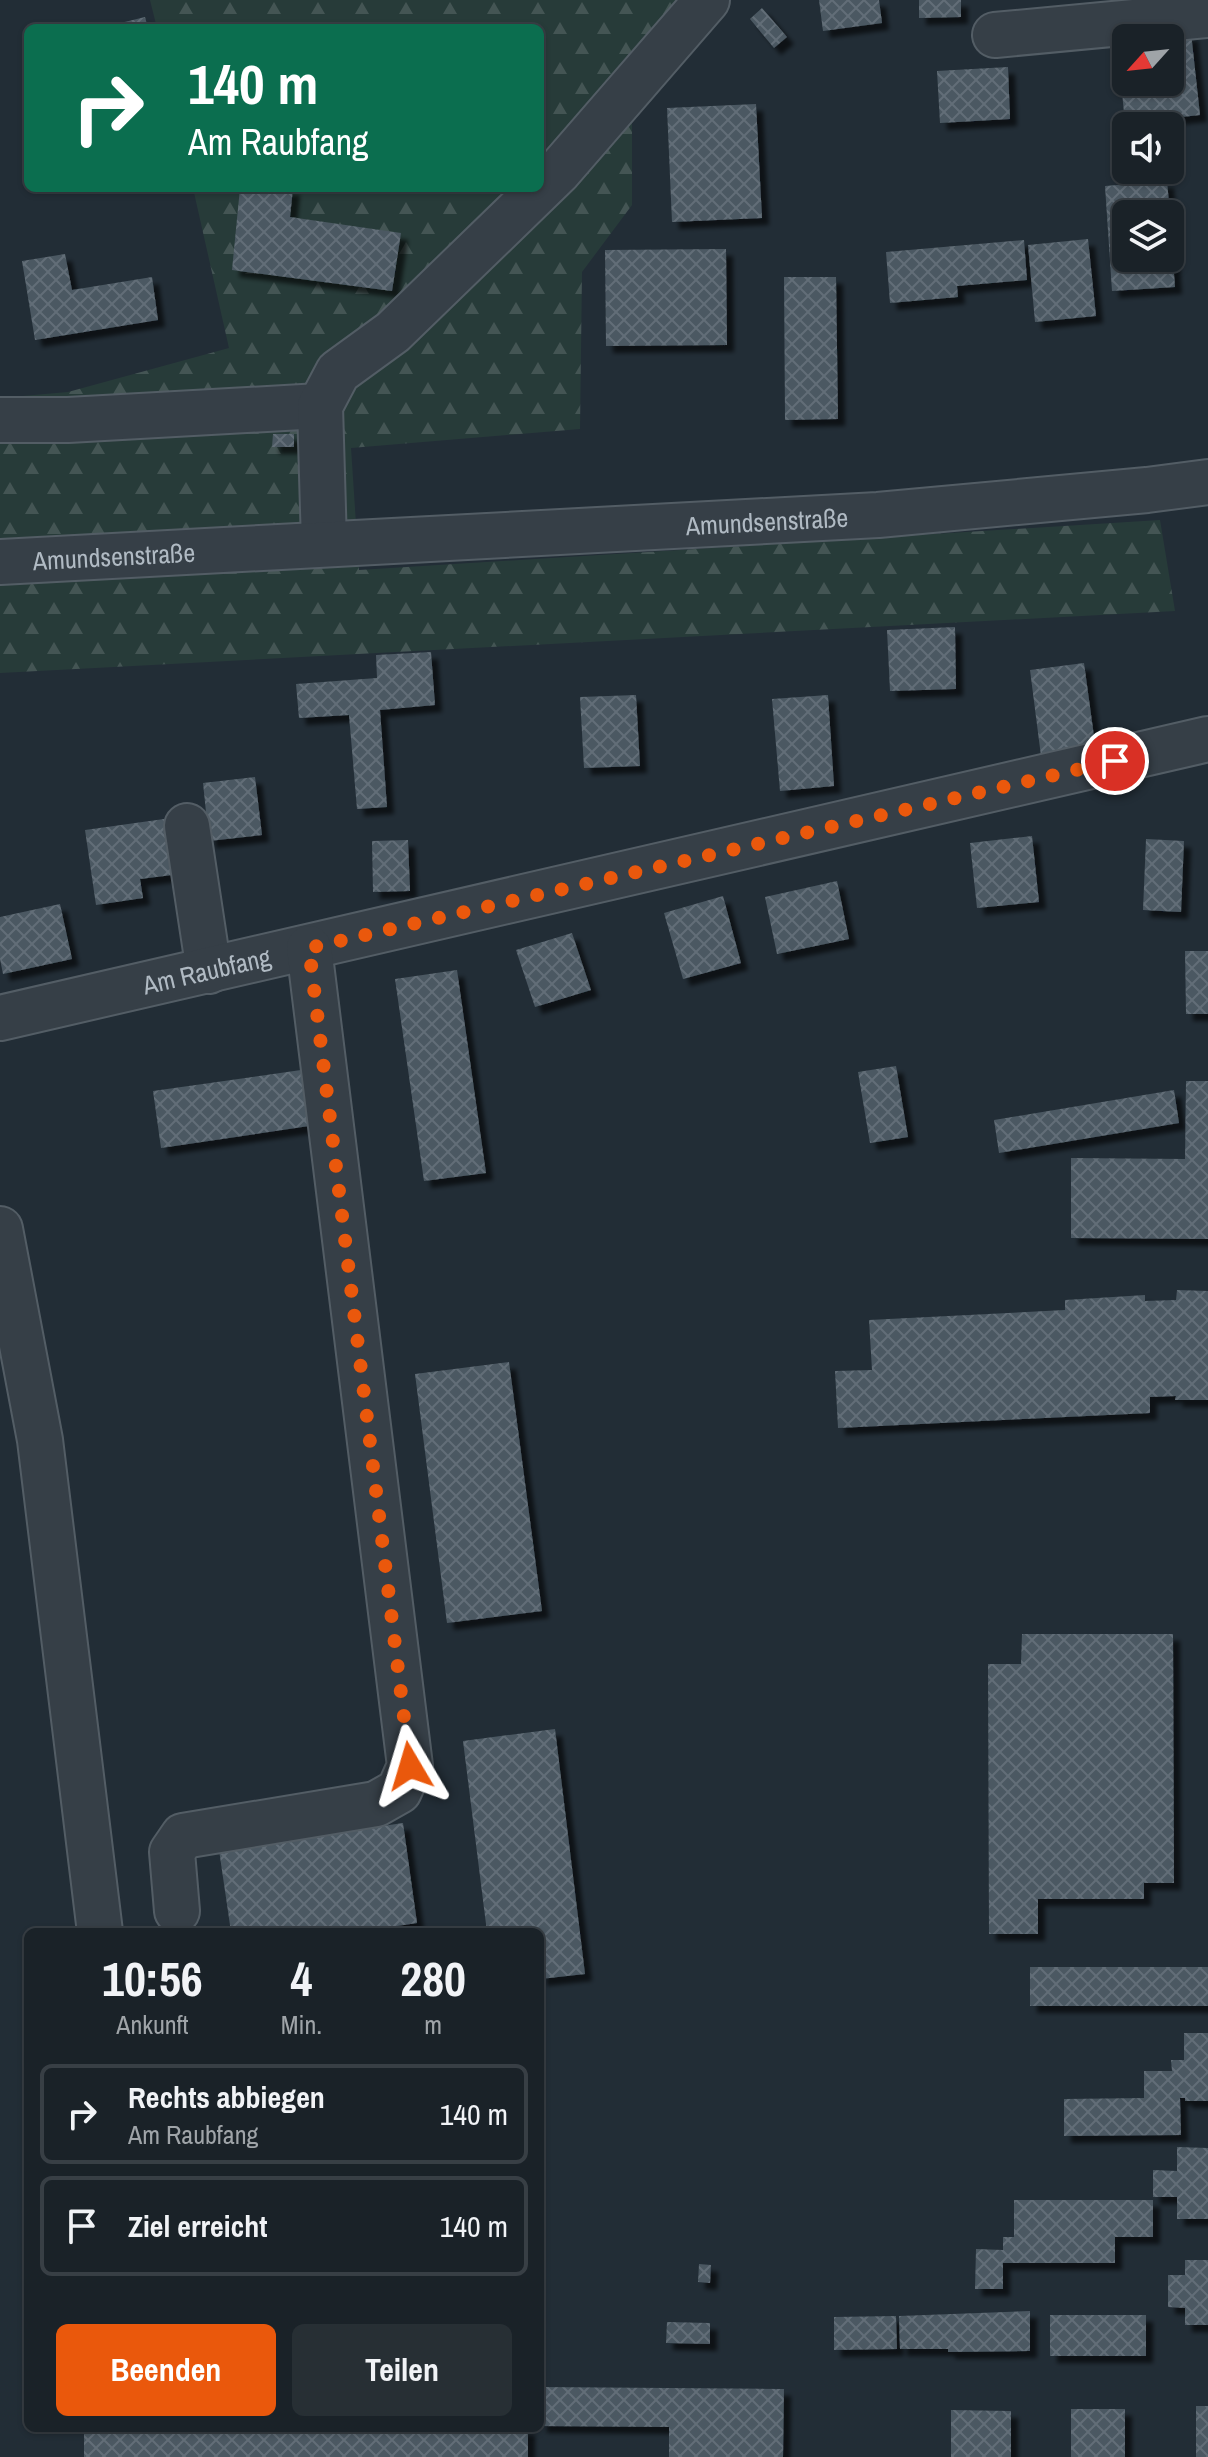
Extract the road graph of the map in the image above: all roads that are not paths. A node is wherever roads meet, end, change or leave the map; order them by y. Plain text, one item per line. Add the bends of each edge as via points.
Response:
1 (707, 0) edge
2 (1208, 15) edge
3 (995, 35) dead end
4 (544, 186) edge
5 (537, 192) edge
6 (320, 406) junction
7 (0, 420) edge
8 (1208, 482) edge
9 (324, 544) junction
10 (0, 562) edge
11 (1208, 739) edge
12 (187, 826) dead end
13 (309, 948) junction
14 (209, 971) junction
15 (0, 1018) edge
16 (0, 1229) edge
17 (177, 1911) dead end
18 (100, 1928) edge

1 - 4 street
2 - 3 street
5 - 6 street via 393,332 338,372
6 - 7 street
6 - 9 street
8 - 9 street, Amundsenstraße via 878,515
9 - 10 street, Amundsenstraße
11 - 13 street, Am Raubfang
12 - 14 street
13 - 14 street, Am Raubfang
13 - 17 street via 410,1766 399,1791 376,1804 183,1836 172,1852
14 - 15 street, Am Raubfang
16 - 18 street via 40,1440

